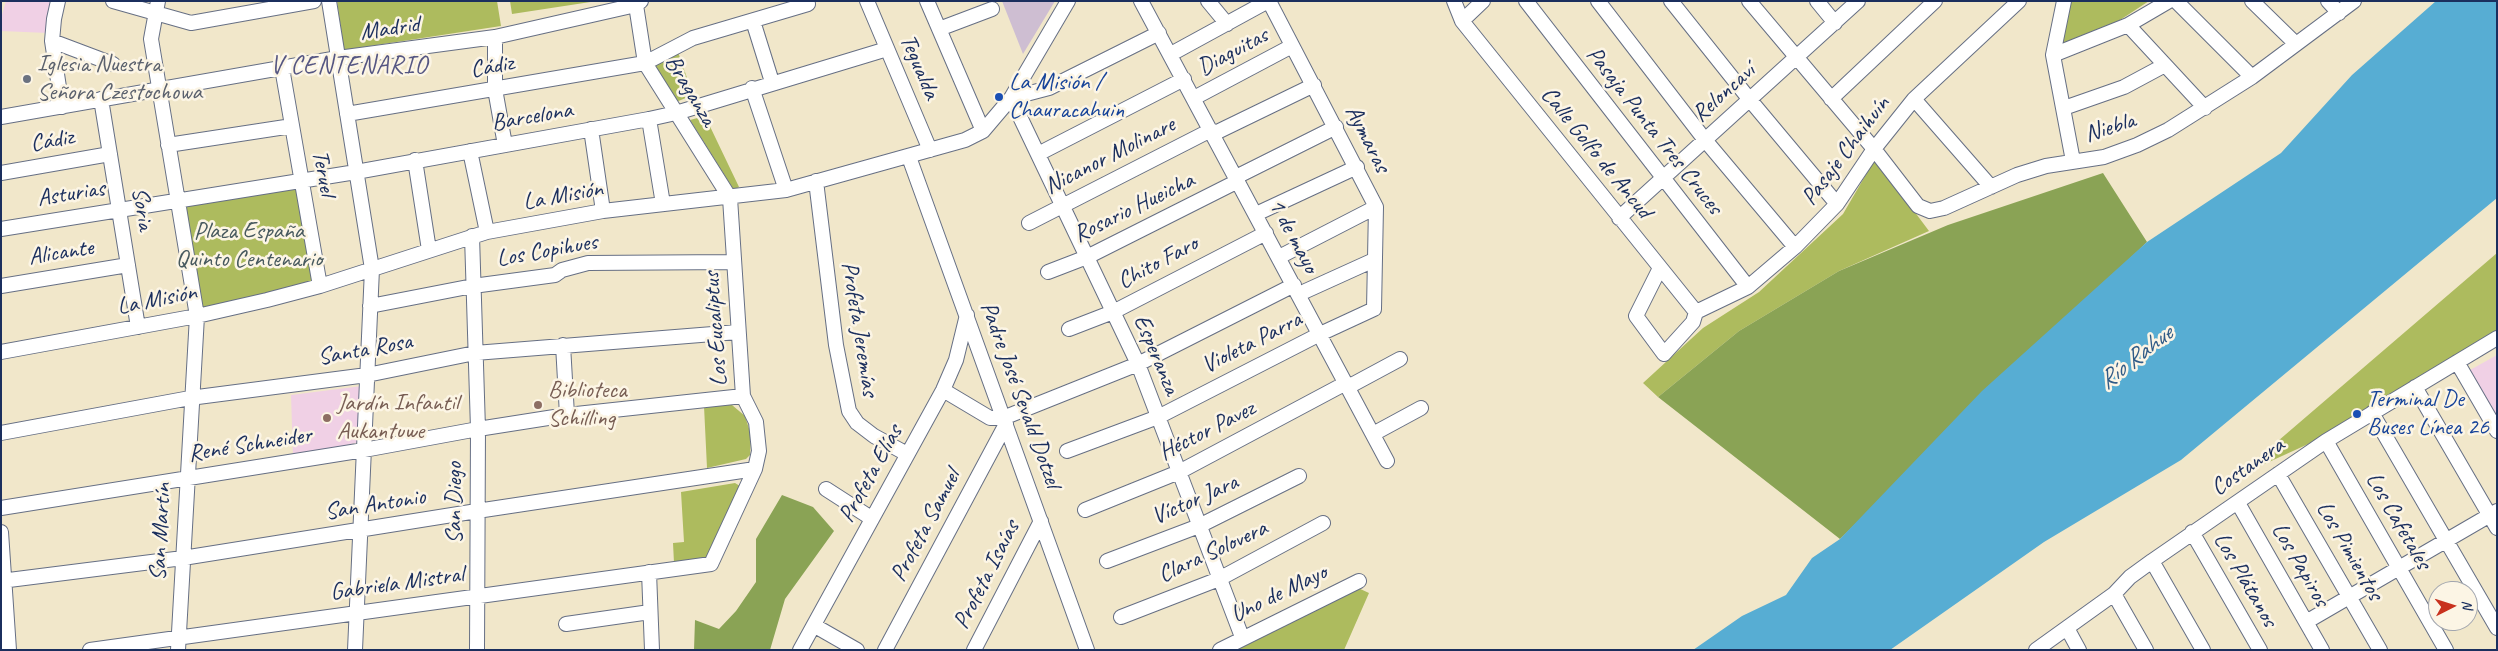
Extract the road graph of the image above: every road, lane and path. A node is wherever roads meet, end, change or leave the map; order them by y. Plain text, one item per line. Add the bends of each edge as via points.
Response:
1 (58, 1) edge
2 (113, 1) edge
3 (314, 1) edge
4 (329, 1) edge
5 (867, 1) edge
6 (927, 1) edge
7 (1068, 1) edge
8 (1141, 1) edge
9 (1208, 1) edge
10 (1269, 1) edge
11 (1454, 1) edge
12 (1483, 1) edge
13 (1526, 1) edge
14 (1598, 1) edge
15 (1671, 1) edge
16 (1749, 1) edge
17 (1817, 1) edge
18 (1858, 1) edge
19 (1935, 1) edge
20 (2019, 1) edge
21 (2064, 1) edge
22 (2169, 1) edge
23 (2176, 1) edge
24 (2252, 1) edge
25 (2328, 1) edge
26 (2354, 1) edge
27 (639, 3) edge
28 (808, 4) dead end
29 (270, 5) edge
30 (157, 7) edge
31 (992, 9) dead end
32 (2339, 13) junction
33 (752, 20) junction
34 (1462, 21) junction
35 (1835, 23) junction
36 (1227, 24) junction
37 (2128, 25) junction
38 (939, 29) junction
39 (1159, 33) junction
40 (494, 37) junction
41 (52, 41) junction
42 (2296, 44) junction
43 (1292, 46) junction
44 (887, 49) junction
45 (1171, 54) junction
46 (2053, 54) junction
47 (1797, 57) junction
48 (338, 58) junction
49 (645, 63) junction
50 (113, 64) dead end
51 (2165, 65) junction
52 (282, 68) junction
53 (1027, 72) junction
54 (2252, 77) junction
55 (1184, 80) junction
56 (772, 82) junction
57 (1314, 85) junction
58 (159, 88) junction
59 (752, 88) junction
60 (1049, 88) junction
61 (495, 89) junction
62 (1011, 98) junction
63 (1194, 98) junction
64 (1831, 98) junction
65 (101, 99) junction
66 (1914, 99) junction
67 (1750, 100) junction
68 (62, 107) junction
69 (2064, 108) junction
70 (2205, 108) junction
71 (676, 112) junction
72 (347, 114) junction
73 (1, 117) edge
74 (649, 119) junction
75 (292, 126) junction
76 (1336, 127) junction
77 (591, 129) junction
78 (983, 131) junction
79 (1212, 132) junction
80 (1705, 140) junction
81 (168, 145) junction
82 (505, 145) junction
83 (1874, 149) junction
84 (930, 150) junction
85 (470, 151) junction
86 (110, 154) junction
87 (1038, 154) junction
88 (909, 157) junction
89 (415, 160) junction
90 (2073, 161) junction
91 (1357, 166) junction
92 (356, 172) junction
93 (1, 173) edge
94 (1237, 179) junction
95 (1662, 179) junction
96 (301, 181) junction
97 (816, 181) junction
98 (1991, 188) junction
99 (786, 190) junction
100 (730, 198) junction
101 (179, 201) junction
102 (662, 204) junction
103 (1837, 204) junction
104 (1062, 206) junction
105 (1376, 206) junction
106 (119, 210) junction
107 (602, 211) junction
108 (1256, 214) junction
109 (1620, 218) junction
110 (1029, 223) dead end
111 (1, 229) edge
112 (487, 232) junction
113 (1266, 233) junction
114 (472, 236) junction
115 (1795, 247) junction
116 (429, 250) junction
117 (1279, 257) junction
118 (1087, 258) junction
119 (1374, 260) junction
120 (734, 262) junction
121 (128, 265) junction
122 (1660, 268) junction
123 (372, 269) junction
124 (1048, 272) dead end
125 (1, 286) edge
126 (320, 286) junction
127 (473, 286) junction
128 (1748, 287) junction
129 (1296, 290) junction
130 (370, 306) junction
131 (1374, 309) joint
132 (1113, 312) junction
133 (1696, 312) junction
134 (967, 315) junction
135 (197, 316) junction
136 (138, 327) junction
137 (1069, 329) dead end
138 (738, 332) junction
139 (1320, 334) junction
140 (2497, 338) edge
141 (563, 345) junction
142 (1, 352) edge
143 (475, 353) junction
144 (1400, 359) dead end
145 (2457, 362) junction
146 (1138, 364) junction
147 (367, 375) junction
148 (1347, 385) junction
149 (2415, 387) junction
150 (943, 390) junction
151 (743, 396) junction
152 (190, 398) junction
153 (1421, 408) dead end
154 (2372, 413) junction
155 (567, 415) junction
156 (1158, 417) junction
157 (1005, 421) junction
158 (478, 429) junction
159 (2497, 432) edge
160 (1, 434) edge
161 (1373, 434) junction
162 (2326, 441) junction
163 (364, 450) junction
164 (1067, 451) dead end
165 (907, 454) junction
166 (1387, 461) dead end
167 (755, 469) junction
168 (1179, 472) junction
169 (2278, 474) junction
170 (1299, 476) dead end
171 (186, 478) junction
172 (826, 490) dead end
173 (2238, 503) junction
174 (1, 508) edge
175 (478, 510) junction
176 (1085, 510) dead end
177 (2493, 513) edge
178 (871, 518) junction
179 (1040, 521) junction
180 (1323, 523) dead end
181 (1199, 526) junction
182 (2497, 528) edge
183 (360, 531) junction
184 (1, 532) edge
185 (2192, 532) junction
186 (2446, 540) junction
187 (183, 558) junction
188 (1107, 561) dead end
189 (2152, 561) junction
190 (711, 564) joint
191 (2399, 568) junction
192 (649, 572) junction
193 (1219, 579) junction
194 (3, 580) edge
195 (1359, 581) dead end
196 (2114, 594) junction
197 (477, 596) junction
198 (2349, 597) junction
199 (357, 612) junction
200 (650, 612) junction
201 (1120, 617) dead end
202 (2306, 622) junction
203 (566, 624) dead end
204 (815, 626) junction
205 (2067, 628) junction
206 (2497, 628) edge
207 (1242, 637) junction
208 (178, 644) edge
209 (9, 650) edge
210 (90, 650) edge
211 (355, 650) edge
212 (477, 650) edge
213 (652, 650) edge
214 (800, 650) edge
215 (857, 650) edge
216 (885, 650) edge
217 (974, 650) edge
218 (1087, 650) edge
219 (1220, 650) edge
220 (2036, 650) edge
221 (2079, 650) edge
222 (2146, 650) edge
223 (2203, 650) edge
224 (2260, 650) edge
225 (2322, 650) edge
226 (2380, 650) edge
227 (2446, 650) edge

1 - 41 street
2 - 30 street
3 - 29 street
4 - 48 street
5 - 44 street, Tegualda
6 - 38 street
7 - 53 street, La Misión
8 - 39 street, 1 de mayo
9 - 36 street
10 - 36 street
10 - 43 street, Aymaras
11 - 34 street, Calle Golfo de Ancud
12 - 34 street
13 - 95 street, Pasaja Punta Tres Cruces
14 - 80 street
15 - 67 street
16 - 47 street, Niebla
17 - 35 street
18 - 35 street, Reloncaví
19 - 64 street
20 - 66 street, Pasaje Chaihuín
21 - 46 street
22 - 37 street
23 - 54 street
24 - 42 street
25 - 32 street
26 - 32 street, Niebla
27 - 40 street, Madrid
27 - 49 street, Braganza
28 - 33 street, Cádiz
29 - 30 street via 191,23
30 - 58 street, San Martín via 151,39
31 - 38 street
32 - 42 street, Niebla
33 - 49 street, Cádiz via 693,38
33 - 56 street
34 - 109 street, Calle Golfo de Ancud
35 - 47 street, Reloncaví
36 - 45 street
37 - 46 street
37 - 51 street
38 - 78 street
39 - 45 street, 1 de mayo
39 - 60 street
40 - 48 street, Madrid
40 - 61 street
41 - 50 street
41 - 68 street
42 - 54 street, Niebla
43 - 57 street, Aymaras
43 - 63 street, Diaguitas
44 - 56 street, Barcelona
44 - 84 street, Tegualda
45 - 55 street, 1 de mayo
46 - 69 street
47 - 64 street, Niebla
47 - 67 street, Reloncaví
48 - 52 street, Madrid
48 - 72 street
49 - 61 street, Cádiz
49 - 71 street, Braganza
51 - 69 street via 2124,88
51 - 70 street
52 - 58 street, Madrid
52 - 75 street, Teruel
53 - 60 street via 1035,87
53 - 62 street, La Misión
54 - 70 street, Niebla
55 - 63 street, 1 de mayo
55 - 87 street
56 - 59 street, Barcelona
57 - 76 street, Aymaras
57 - 79 street, Nicanor Molinare
58 - 65 street, Madrid
58 - 81 street, San Martín
59 - 71 street, Barcelona
59 - 99 street
60 - 62 street
61 - 72 street, Cádiz
61 - 82 street
62 - 78 street, La Misión
62 - 87 street, Esperanza
63 - 79 street, 1 de mayo
64 - 83 street, Niebla
65 - 68 street, Madrid
65 - 86 street, Soria
66 - 83 street, Pasaje Chaihuín
66 - 98 street
67 - 80 street, Reloncaví
67 - 103 street
68 - 73 street, Madrid
69 - 90 street
70 - 90 street, Niebla via 2137,145 2104,157
71 - 74 street, Barcelona
71 - 100 street, Braganza
72 - 92 street
74 - 77 street, Barcelona
74 - 102 street
75 - 81 street
75 - 96 street, Teruel
76 - 91 street, Aymaras
76 - 94 street, Rosario Hueicha
77 - 82 street, Barcelona
77 - 107 street
78 - 84 street, La Misión
79 - 94 street, 1 de mayo
79 - 104 street, Nicanor Molinare
80 - 95 street, Reloncaví
80 - 115 street
81 - 101 street, San Martín
82 - 85 street, Barcelona
83 - 98 street, Niebla via 1918,206 1930,211
83 - 103 street, Pasaje Chaihuín
84 - 88 street, La Misión
85 - 89 street, Barcelona
85 - 112 street
86 - 93 street, Cádiz
86 - 106 street, Soria
87 - 104 street, Esperanza
88 - 97 street, La Misión
88 - 134 street, Padre José Sevald Dotzel
89 - 92 street, Barcelona
89 - 116 street
90 - 98 street, Niebla via 2017,175
91 - 105 street, Aymaras
91 - 108 street
92 - 96 street, Barcelona
92 - 123 street
94 - 108 street, 1 de mayo
94 - 118 street, Rosario Hueicha
95 - 109 street, Reloncaví
95 - 128 street, Pasaja Punta Tres Cruces
96 - 101 street, Barcelona
96 - 126 street, Teruel
97 - 99 street, La Misión
97 - 165 street, Profeta Jeremías via 836,345 849,411 857,423 874,436
99 - 100 street, La Misión
100 - 102 street, La Misión
100 - 120 street, Los Eucaliptus
101 - 106 street, Asturias
101 - 135 street, San Martín
102 - 107 street, La Misión
103 - 115 street, Pasaje Chaihuín
104 - 110 street, Nicanor Molinare
104 - 118 street, Esperanza
105 - 117 street
105 - 119 street, Aymaras
106 - 111 street, Asturias
106 - 121 street, Soria
107 - 112 street, La Misión
108 - 113 street, 1 de mayo
109 - 122 street, Calle Golfo de Ancud
112 - 114 street, La Misión
113 - 117 street, 1 de mayo
113 - 132 street, Chito Faro
114 - 116 street, La Misión
114 - 127 street, San Diego
115 - 128 street, Pasaje Chaihuín
116 - 123 street, La Misión
117 - 129 street, 1 de mayo
118 - 124 street, Rosario Hueicha
118 - 132 street, Esperanza
119 - 129 street
119 - 131 street, Aymaras
120 - 127 street, Los Copihues via 588,263 555,275
120 - 138 street, Los Eucaliptus
121 - 125 street, Alicante
121 - 136 street, Soria
122 - 133 street, Calle Golfo de Ancud
122 - 133 street via 1636,316 1664,354 1694,322
123 - 126 street, La Misión
123 - 130 street
126 - 135 street, La Misión
127 - 130 street, Los Copihues
127 - 143 street, San Diego
128 - 133 street, Pasaje Chaihuín
129 - 139 street, 1 de mayo
129 - 146 street
130 - 147 street
131 - 139 street, Violeta Parra
132 - 137 street, Chito Faro
132 - 146 street, Esperanza
134 - 150 street, Profeta Elías via 956,360
134 - 157 street, Padre José Sevald Dotzel
135 - 136 street, La Misión
135 - 152 street, San Martín
136 - 142 street, La Misión
138 - 141 street, Santa Rosa
138 - 151 street, Los Eucaliptus
139 - 148 street, 1 de mayo
139 - 156 street, Violeta Parra
140 - 145 street, Costanera
141 - 143 street, Santa Rosa
141 - 155 street
143 - 147 street, Santa Rosa
143 - 158 street, San Diego
144 - 148 street, Héctor Pavez
145 - 149 street, Costanera
145 - 159 street
146 - 156 street, Esperanza
146 - 157 street
147 - 152 street, Santa Rosa
147 - 163 street
148 - 161 street, 1 de mayo
148 - 168 street, Héctor Pavez
149 - 154 street, Costanera
149 - 177 street
150 - 157 street via 990,418
150 - 165 street, Profeta Elías
151 - 155 street, René Schneider
151 - 167 street, Los Eucaliptus via 758,432
152 - 160 street, Santa Rosa
152 - 171 street, San Martín
153 - 161 street
154 - 162 street, Costanera
154 - 186 street
155 - 158 street, René Schneider
156 - 164 street, Violeta Parra
156 - 168 street, Esperanza
157 - 179 street, Padre José Sevald Dotzel
157 - 216 street, Profeta Samuel
158 - 163 street, René Schneider
158 - 175 street, San Diego
161 - 166 street, 1 de mayo
162 - 169 street, Costanera
162 - 191 street, Los Cafetales
163 - 171 street, René Schneider
163 - 183 street
165 - 178 street, Profeta Elías
167 - 175 street, San Antonio
167 - 190 street, Los Eucaliptus
168 - 176 street, Héctor Pavez
168 - 181 street, Esperanza
169 - 173 street, Costanera
169 - 198 street, Los Pimientos
170 - 181 street, Víctor Jara
171 - 174 street, René Schneider
171 - 187 street, San Martín
172 - 178 street
173 - 185 street, Costanera
173 - 202 street, Los Papiros
175 - 183 street, San Antonio
175 - 197 street, San Diego
177 - 182 street
177 - 186 street
178 - 204 street, Profeta Elías
179 - 217 street, Profeta Isaías
179 - 218 street, Padre José Sevald Dotzel
180 - 193 street, Clara Solovera
181 - 188 street, Víctor Jara
181 - 193 street, Esperanza
183 - 187 street, San Antonio
183 - 199 street
184 - 194 street
185 - 189 street, Costanera
185 - 224 street, Los Plátanos
186 - 191 street
186 - 206 street
187 - 194 street, San Antonio
187 - 208 street, San Martín
189 - 196 street, Costanera
189 - 223 street
190 - 192 street, Gabriela Mistral
191 - 198 street
191 - 227 street, Los Cafetales
192 - 197 street, Gabriela Mistral
192 - 200 street
193 - 201 street, Clara Solovera
193 - 207 street, Esperanza
194 - 209 street
195 - 207 street, Uno de Mayo
196 - 205 street, Costanera
196 - 222 street
197 - 199 street, Gabriela Mistral
197 - 212 street, San Diego
198 - 202 street
198 - 226 street, Los Pimientos
199 - 208 street, Gabriela Mistral
199 - 211 street
200 - 203 street
200 - 213 street
202 - 225 street, Los Papiros
204 - 214 street, Profeta Elías
204 - 215 street
205 - 220 street, Costanera
205 - 221 street
207 - 219 street, Uno de Mayo
208 - 210 street, Gabriela Mistral

